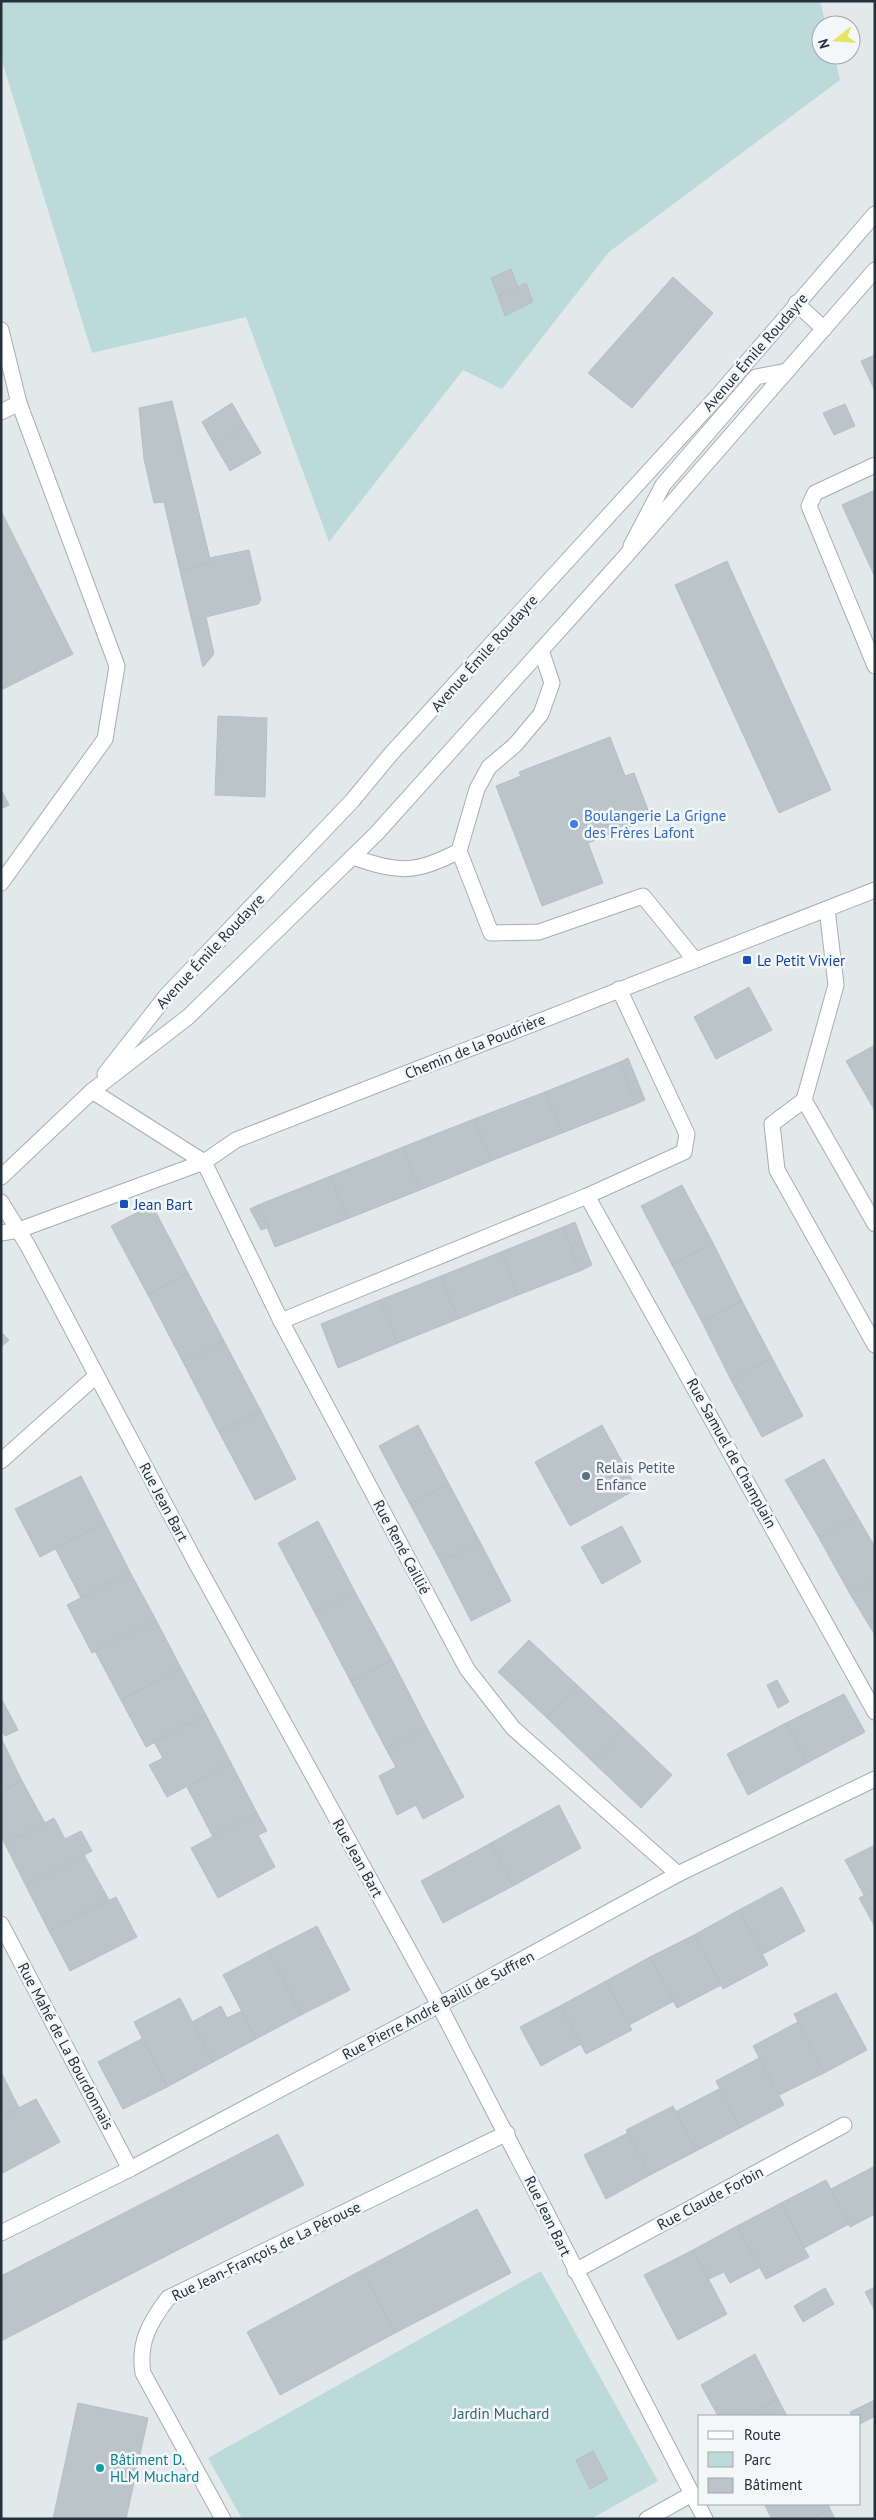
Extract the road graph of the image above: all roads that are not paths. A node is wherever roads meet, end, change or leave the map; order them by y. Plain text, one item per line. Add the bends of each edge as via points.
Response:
1 (875, 214) edge
2 (875, 270) edge
3 (796, 303) junction
4 (824, 329) junction
5 (1, 330) edge
6 (19, 403) junction
7 (1, 412) edge
8 (875, 465) edge
9 (542, 650) junction
10 (875, 666) edge
11 (459, 851) junction
12 (353, 857) junction
13 (1, 883) edge
14 (875, 890) edge
15 (827, 909) junction
16 (695, 960) junction
17 (619, 989) junction
18 (92, 1091) junction
19 (804, 1100) junction
20 (204, 1162) junction
21 (2, 1174) edge
22 (587, 1196) junction
23 (1, 1202) edge
24 (875, 1224) edge
25 (19, 1230) junction
26 (1, 1233) edge
27 (281, 1321) junction
28 (875, 1345) edge
29 (96, 1376) junction
30 (1, 1461) edge
31 (875, 1712) edge
32 (875, 1779) edge
33 (678, 1874) junction
34 (1, 1924) edge
35 (439, 2005) junction
36 (844, 2125) dead end
37 (507, 2133) junction
38 (130, 2169) junction
39 (1, 2233) edge
40 (575, 2271) junction
41 (692, 2494) junction
42 (223, 2519) edge
43 (647, 2519) edge
44 (705, 2519) edge

1 - 3 street, Avenue Émile Roudayre
2 - 4 street, Avenue Émile Roudayre
3 - 4 street
3 - 18 street, Avenue Émile Roudayre via 716,399 390,755 352,801 166,995
4 - 9 street, Avenue Émile Roudayre
5 - 6 street
6 - 7 street
6 - 13 street via 117,666 105,739
8 - 10 street via 815,493 809,506
9 - 11 street via 552,683 541,714 515,745 489,768 478,789
9 - 12 street, Avenue Émile Roudayre
11 - 12 street via 434,864 407,870 382,867
11 - 16 street via 491,933 539,932 643,896
12 - 18 street, Avenue Émile Roudayre via 188,1017
14 - 15 street, Chemin de la Poudrière
15 - 16 street, Chemin de la Poudrière
15 - 19 street via 836,986
16 - 17 street, Chemin de la Poudrière
17 - 20 street, Chemin de la Poudrière via 236,1140
17 - 22 street via 687,1134 684,1152
18 - 20 street
18 - 21 street, Avenue Émile Roudayre
19 - 24 street
19 - 28 street via 772,1124 777,1170
20 - 25 street, Chemin de la Poudrière
20 - 27 street, Rue René Caillié
22 - 27 street
22 - 31 street, Rue Samuel de Champlain
23 - 25 street, Rue Jean Bart
25 - 26 street, Chemin de la Poudrière
25 - 29 street, Rue Jean Bart
27 - 33 street, Rue René Caillié via 467,1669 512,1728
29 - 30 street
29 - 35 street, Rue Jean Bart
32 - 33 street, Rue Pierre André Bailli de Suffren
33 - 35 street, Rue Pierre André Bailli de Suffren
34 - 38 street, Rue Mahé de La Bourdonnais
35 - 37 street, Rue Jean Bart
35 - 38 street, Rue Pierre André Bailli de Suffren
36 - 40 street, Rue Claude Forbin
37 - 40 street, Rue Jean Bart
37 - 42 street, Rue Jean-François de La Pérouse via 168,2298 150,2322 140,2356 143,2373
38 - 39 street, Rue Pierre André Bailli de Suffren
40 - 41 street, Rue Jean Bart
41 - 43 street
41 - 44 street, Rue Jean Bart

